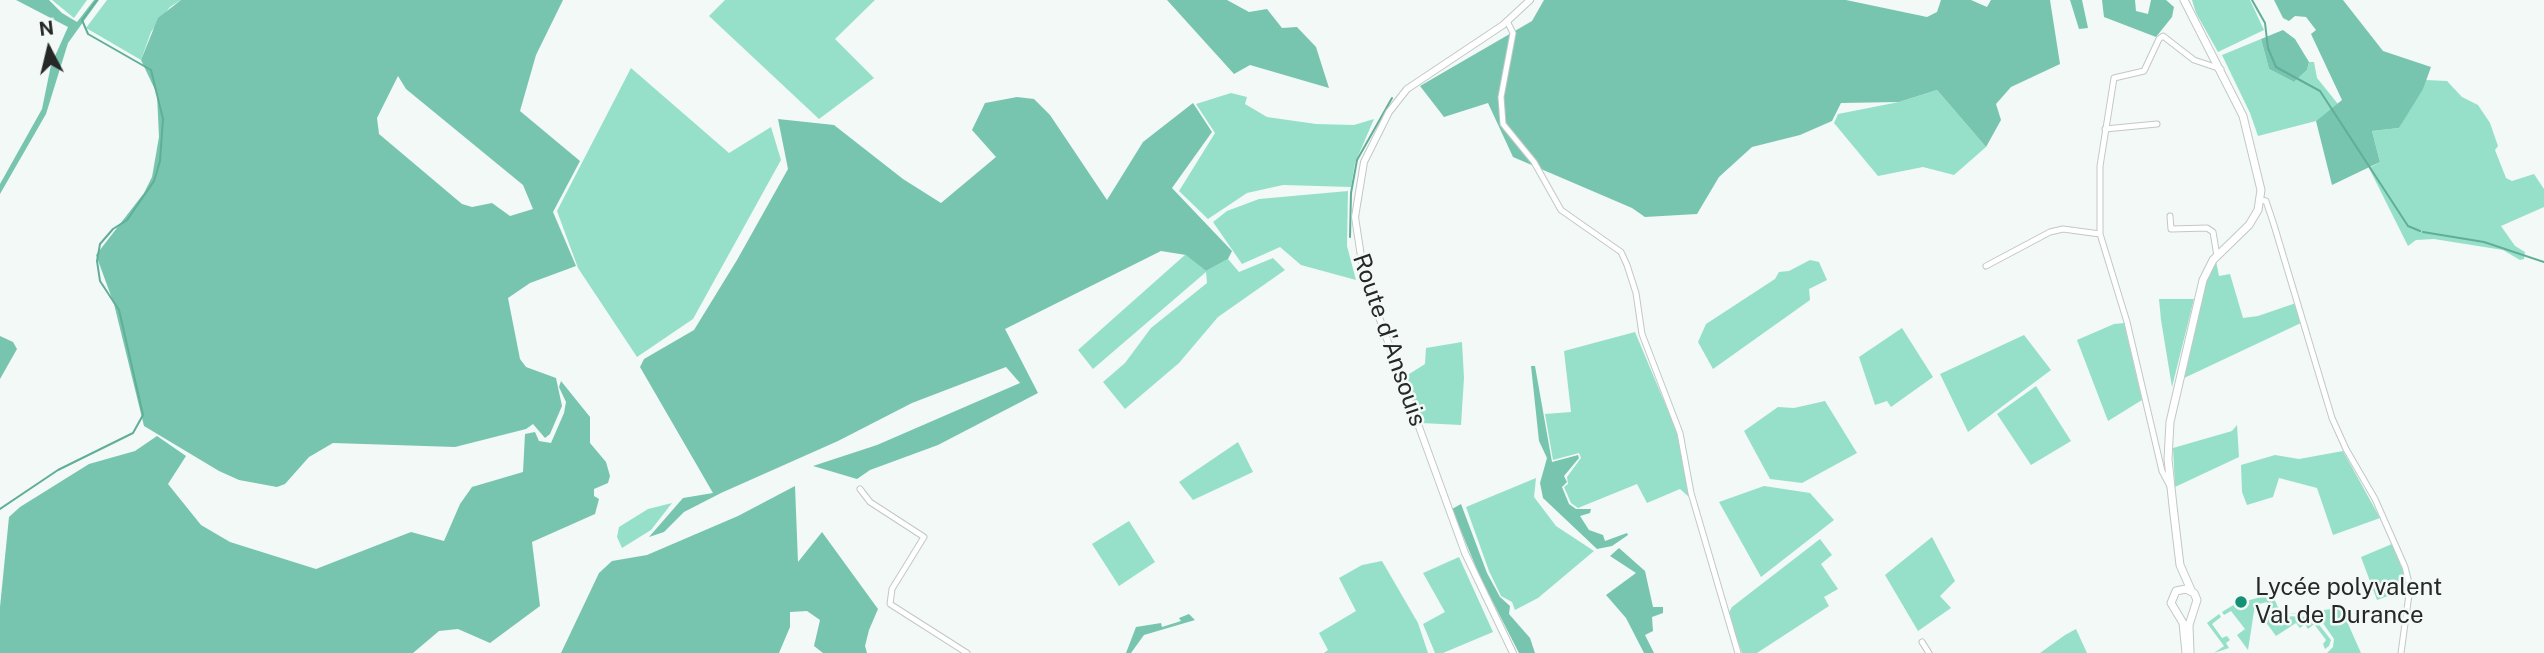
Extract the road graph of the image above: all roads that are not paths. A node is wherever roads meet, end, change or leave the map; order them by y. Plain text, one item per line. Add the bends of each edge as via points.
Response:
1 (1530, 0) edge
2 (2184, 0) edge
3 (1507, 21) junction
4 (2221, 69) junction
5 (2157, 124) dead end
6 (2105, 129) junction
7 (2261, 200) junction
8 (2268, 208) junction
9 (2258, 210) junction
10 (2169, 216) dead end
11 (2100, 234) junction
12 (2217, 256) junction
13 (1986, 267) dead end
14 (2171, 488) junction
15 (860, 489) dead end
16 (2180, 565) junction
17 (2191, 590) junction
18 (2176, 591) junction
19 (2193, 612) junction
20 (2179, 614) junction
21 (1922, 642) dead end
22 (967, 653) edge
23 (1513, 653) edge
24 (1738, 653) edge
25 (1929, 653) edge
26 (2188, 653) edge
27 (2401, 653) edge

1 - 3 street, Route d'Ansouis
2 - 4 main road
3 - 23 street, Route d'Ansouis via 1421,79 1389,112 1364,162 1355,217 1359,256 1382,326 1465,553
3 - 24 street via 1513,33 1501,97 1503,124 1534,162 1561,210 1621,252 1627,265 1642,334 1680,433 1691,493
4 - 6 street via 2194,61 2163,36 2144,71 2114,78
4 - 7 main road via 2250,137
5 - 6 street
6 - 11 street
7 - 8 street
7 - 9 main road
8 - 9 street
8 - 27 street via 2332,418 2375,499 2408,577
9 - 12 main road
10 - 12 street via 2171,229 2207,228 2213,232
11 - 13 street via 2063,229 2050,232
11 - 14 street via 2127,322 2162,471
12 - 14 main road via 2203,280 2170,422
14 - 16 main road
15 - 22 street via 870,502 923,537 892,589 890,604
16 - 17 main road
16 - 18 main road
17 - 18 main road
17 - 19 main road via 2197,600
18 - 20 main road via 2171,603
19 - 20 main road
19 - 26 main road
20 - 26 main road
21 - 25 street

